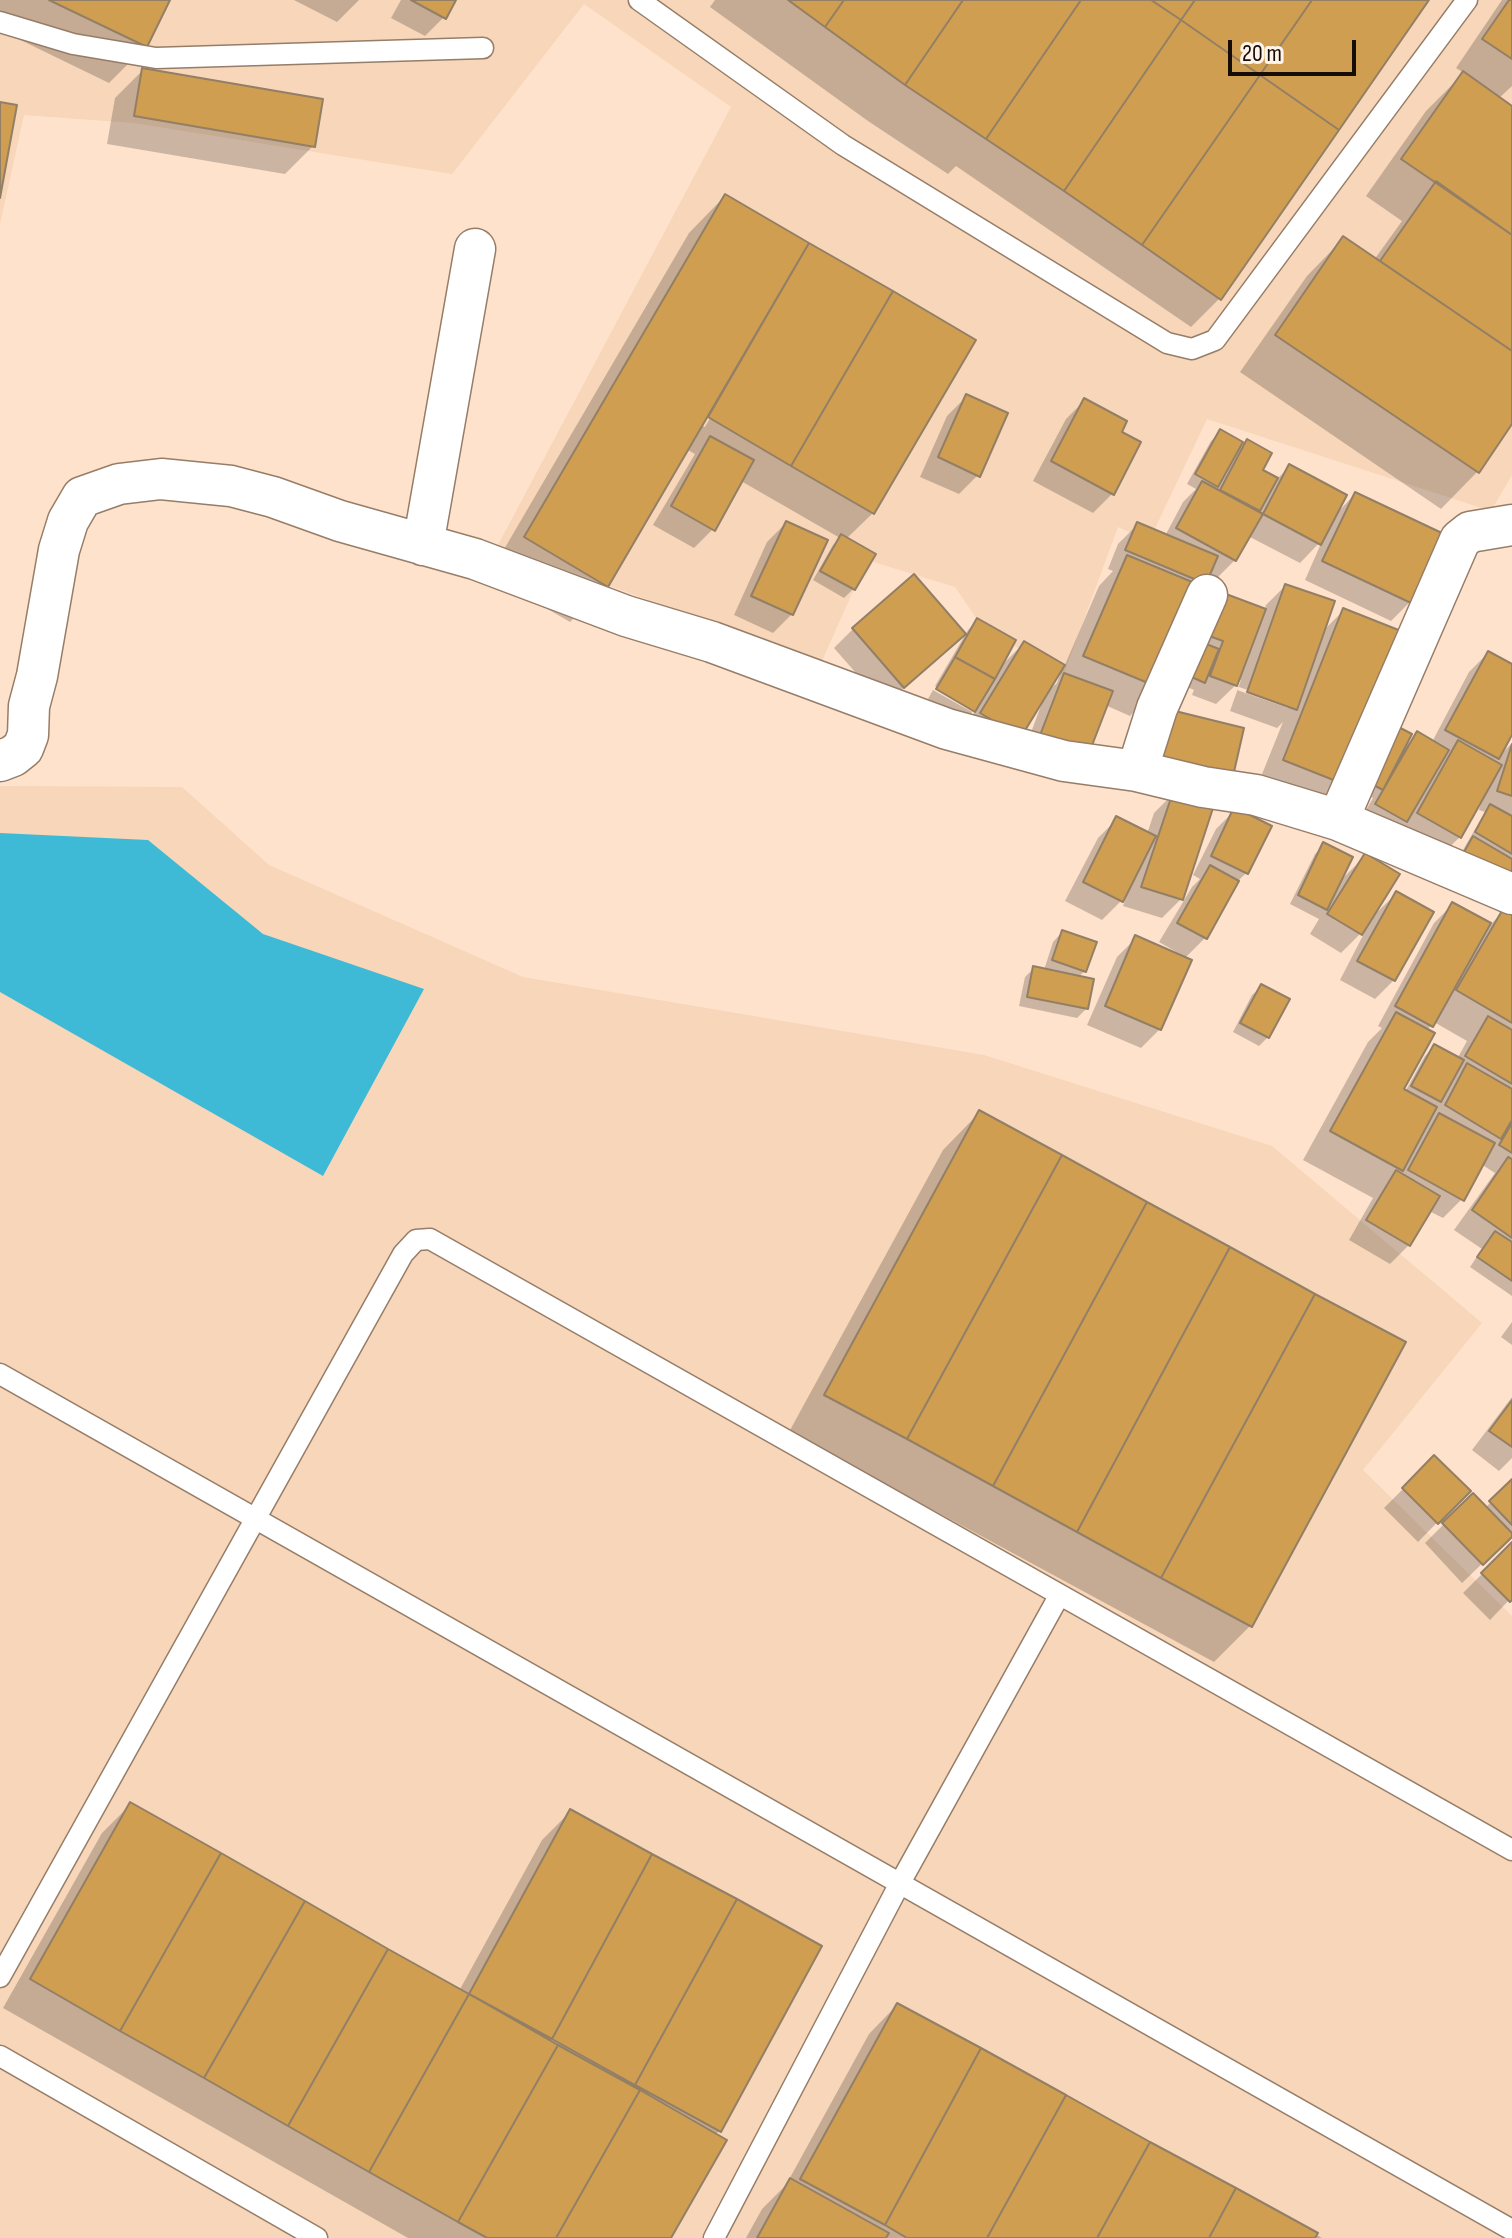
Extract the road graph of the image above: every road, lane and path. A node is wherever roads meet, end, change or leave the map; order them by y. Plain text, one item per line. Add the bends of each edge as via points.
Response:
1 (639, 0) edge
2 (1467, 0) edge
3 (0, 22) edge
4 (483, 48) dead end
5 (475, 249) dead end
6 (1512, 525) edge
7 (423, 545) junction
8 (1207, 595) dead end
9 (0, 761) edge
10 (1137, 771) junction
11 (1338, 820) junction
12 (1512, 894) edge
13 (0, 1374) edge
14 (257, 1518) junction
15 (1059, 1596) junction
16 (1512, 1850) edge
17 (900, 1883) junction
18 (0, 1977) edge
19 (0, 2056) edge
20 (1512, 2230) edge
21 (317, 2238) edge
22 (714, 2238) edge

1 - 2 lane via 843,145 1167,343 1192,349 1215,340
3 - 4 lane via 73,44 156,58
5 - 7 street
6 - 11 street via 1470,532 1460,540
7 - 9 street via 231,486 161,479 119,484 82,497 59,550 28,735 23,748
7 - 10 street via 712,642 947,729 1064,761
8 - 10 street via 1157,708
10 - 11 street via 1256,795
11 - 12 street
13 - 14 lane
14 - 15 lane via 403,1254 416,1240 430,1239
14 - 17 lane
14 - 18 lane
15 - 16 lane
15 - 17 lane
17 - 20 lane
17 - 22 lane
19 - 21 lane

